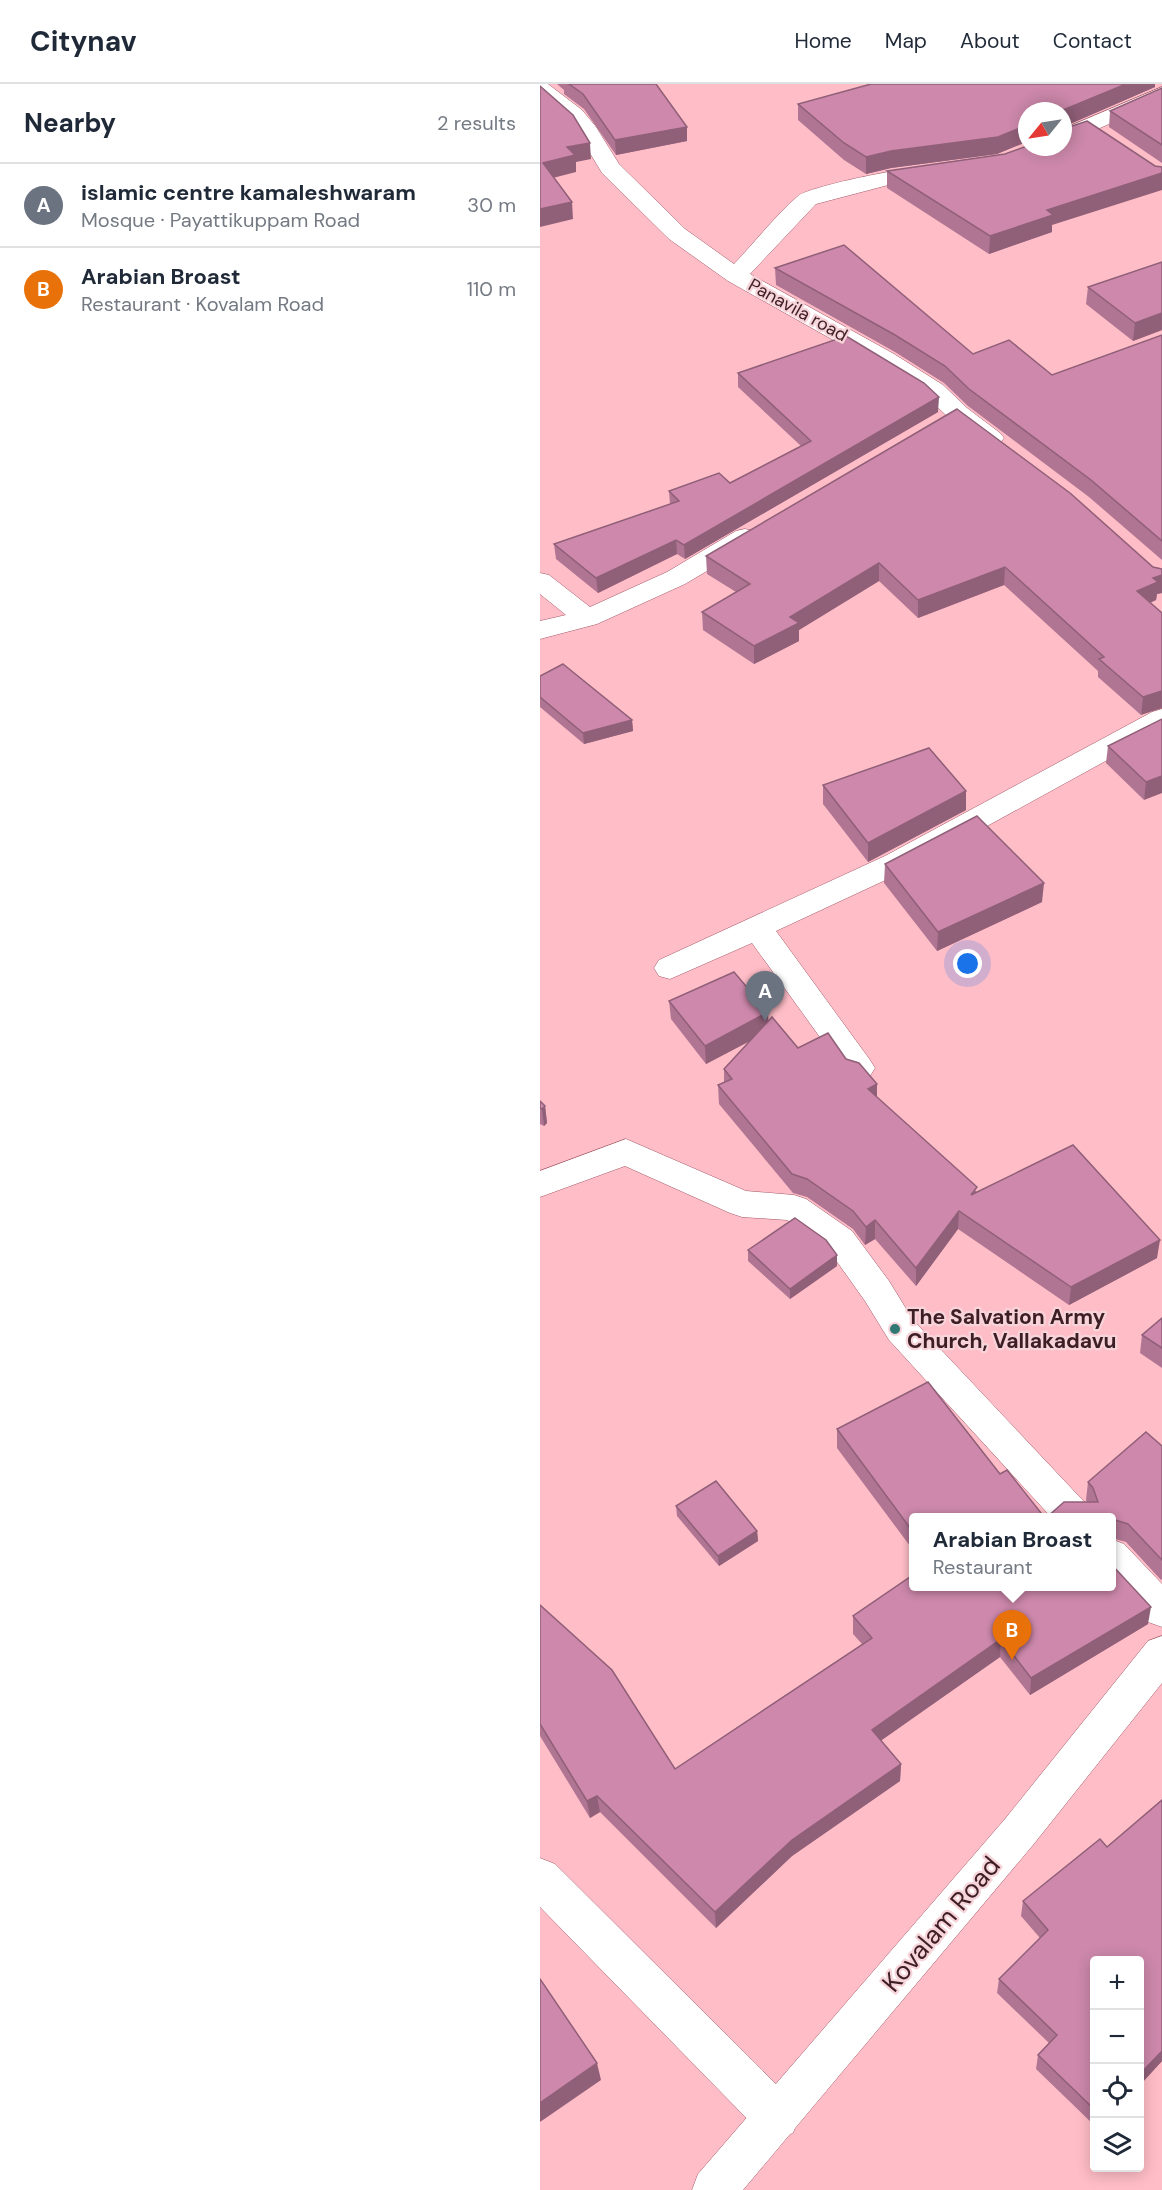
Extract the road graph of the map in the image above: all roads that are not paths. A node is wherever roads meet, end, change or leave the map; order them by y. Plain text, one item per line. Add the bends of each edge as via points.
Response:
1 (540, 88) edge
2 (1162, 93) edge
3 (1088, 126) junction
4 (1072, 133) edge
5 (1107, 138) edge
6 (947, 170) edge
7 (736, 276) junction
8 (1010, 452) edge
9 (766, 525) edge
10 (540, 581) edge
11 (587, 618) junction
12 (540, 630) edge
13 (1162, 718) edge
14 (757, 927) junction
15 (670, 968) dead end
16 (859, 1068) edge
17 (540, 1184) edge
18 (1071, 1513) edge
19 (1116, 1560) edge
20 (1162, 1610) edge
21 (1162, 1653) edge
22 (540, 1878) edge
23 (777, 2117) junction
24 (714, 2190) edge

1 - 7 street, Panavila road via 574,115 610,168 677,234
2 - 3 street
3 - 4 street
3 - 5 street
6 - 7 street via 891,177 808,199
7 - 8 street, Panavila road via 934,390 948,419
9 - 11 street via 675,578
10 - 11 street
11 - 12 street
13 - 14 street via 896,863
14 - 15 street
14 - 16 street
17 - 18 street via 626,1152 741,1204 794,1208 840,1240 901,1330
19 - 20 street
21 - 23 street, Kovalam Road via 1019,1832
22 - 23 street
23 - 24 street, Kovalam Road

